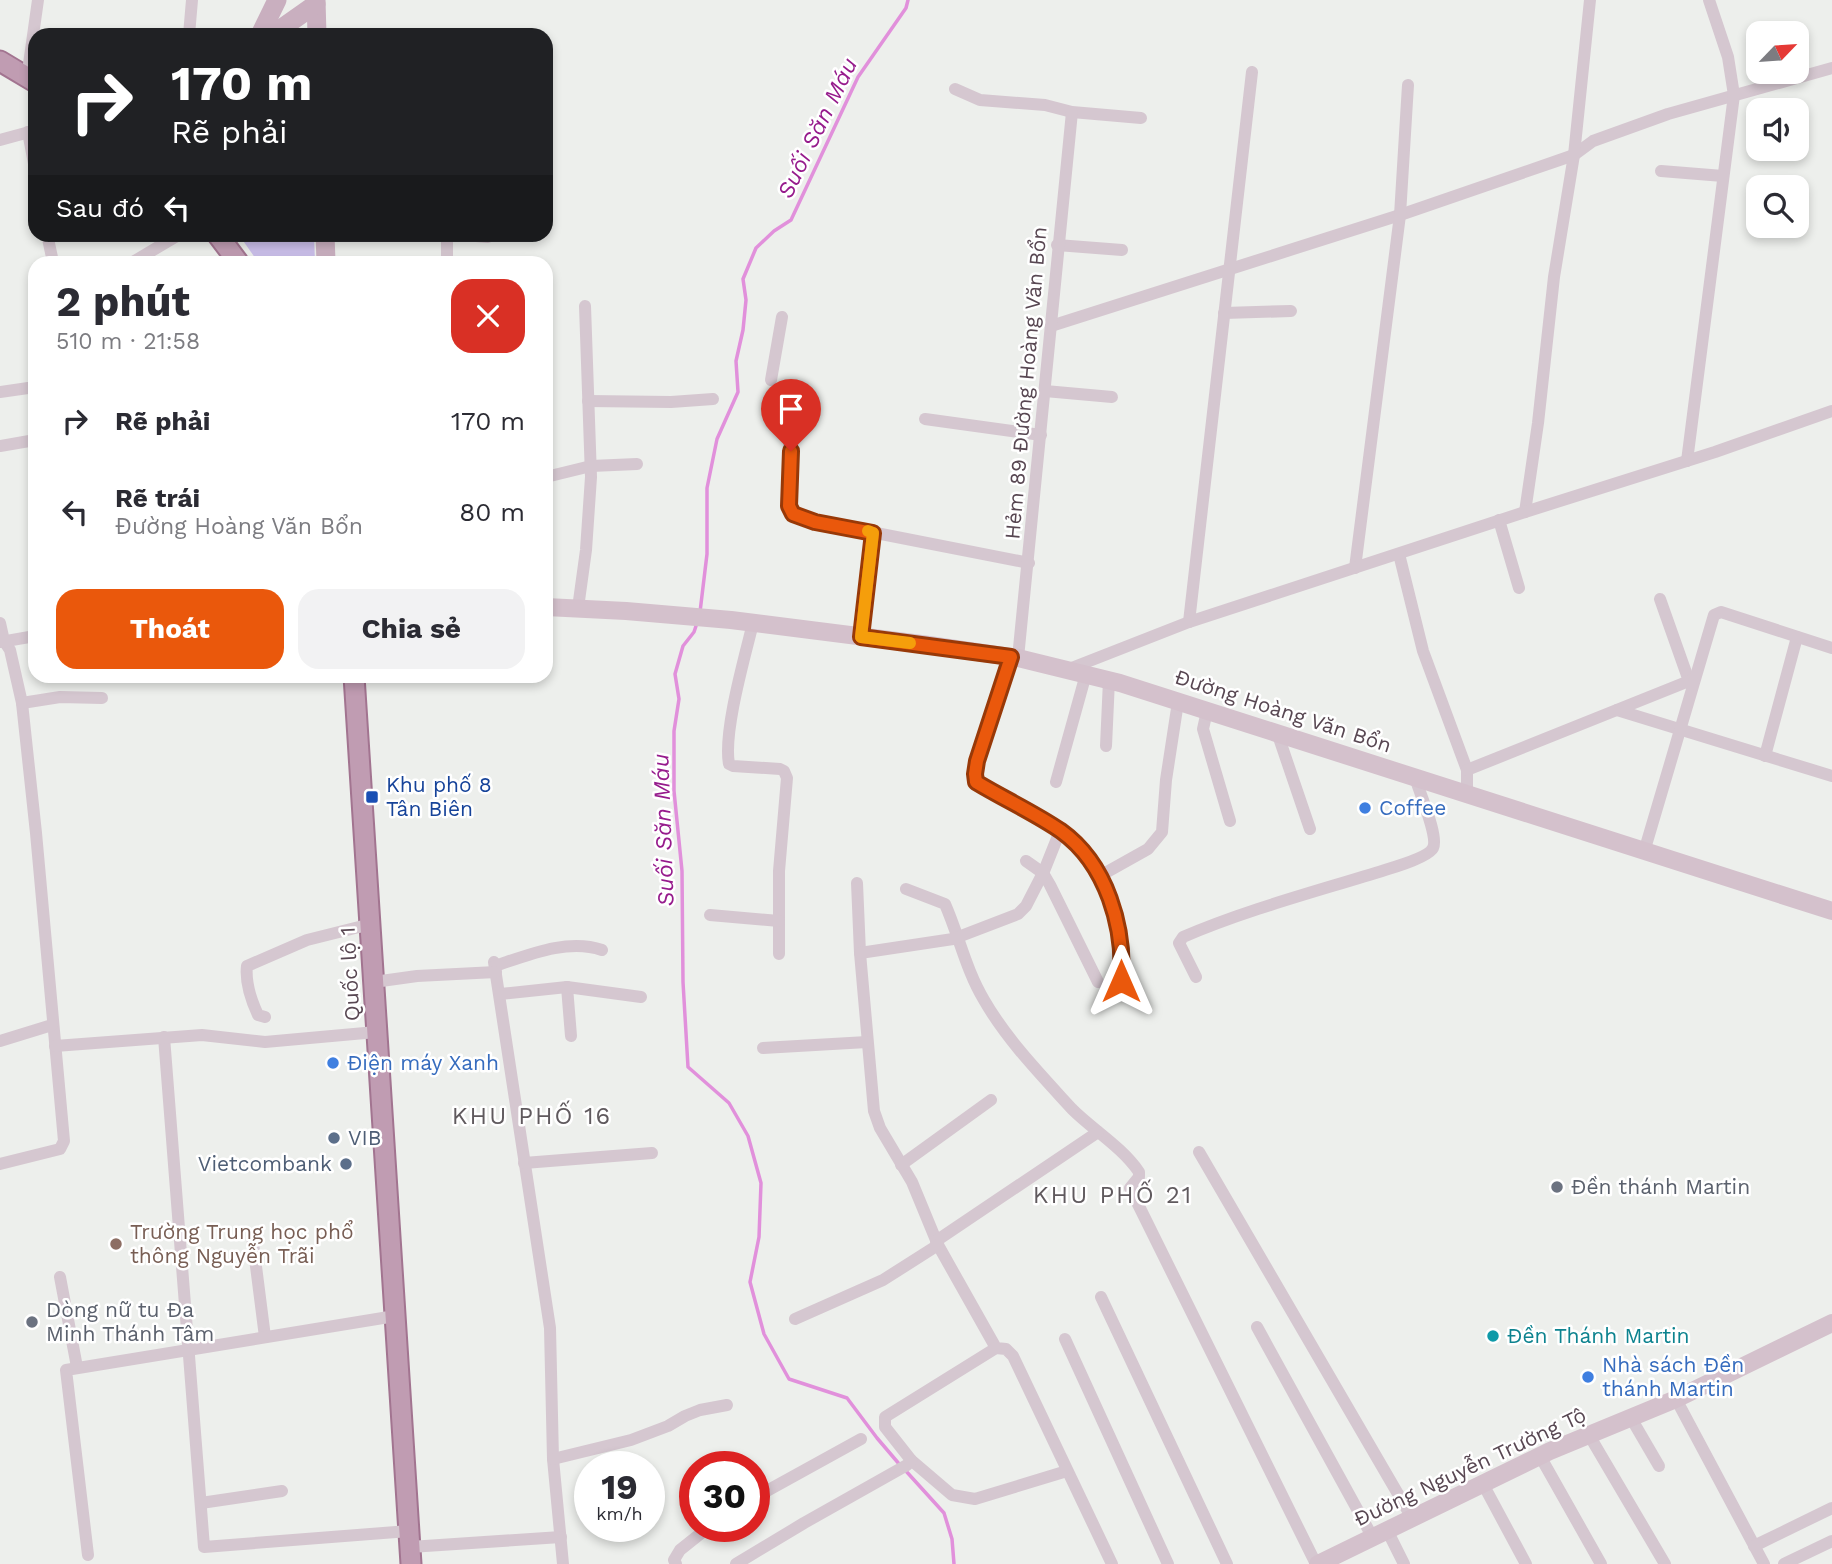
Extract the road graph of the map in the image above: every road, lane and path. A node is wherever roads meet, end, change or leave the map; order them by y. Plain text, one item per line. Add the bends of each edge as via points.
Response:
1 (38, 0) edge
2 (192, 0) edge
3 (277, 0) edge
4 (1590, 0) edge
5 (1709, 0) edge
6 (316, 2) edge
7 (36, 28) edge
8 (190, 28) edge
9 (263, 28) edge
10 (281, 28) edge
11 (317, 28) edge
12 (0, 61) edge
13 (1832, 68) edge
14 (1252, 72) dead end
15 (28, 78) edge
16 (1408, 85) dead end
17 (955, 89) dead end
18 (1734, 95) junction
19 (1072, 112) junction
20 (1141, 118) dead end
21 (28, 132) edge
22 (0, 140) edge
23 (1574, 155) junction
24 (1661, 171) dead end
25 (1723, 176) junction
26 (1400, 215) junction
27 (167, 242) edge
28 (1057, 246) junction
29 (1122, 250) dead end
30 (143, 256) edge
31 (1230, 267) junction
32 (585, 306) dead end
33 (1291, 311) dead end
34 (1224, 313) junction
35 (782, 317) dead end
36 (1051, 326) junction
37 (771, 380) dead end
38 (28, 388) edge
39 (1045, 391) junction
40 (0, 392) edge
41 (803, 392) dead end
42 (1112, 397) dead end
43 (713, 399) dead end
44 (589, 401) junction
45 (1832, 411) edge
46 (925, 419) dead end
47 (1041, 435) junction
48 (28, 441) edge
49 (0, 446) edge
50 (1687, 461) junction
51 (637, 464) dead end
52 (591, 466) junction
53 (553, 475) edge
54 (1525, 512) junction
55 (1499, 520) junction
56 (873, 533) junction
57 (1399, 554) junction
58 (1029, 563) junction
59 (1355, 569) junction
60 (1519, 588) dead end
61 (1660, 598) dead end
62 (553, 607) edge
63 (578, 608) junction
64 (0, 622) edge
65 (752, 622) junction
66 (1189, 622) junction
67 (28, 637) edge
68 (861, 637) junction
69 (1797, 637) junction
70 (2, 641) edge
71 (1832, 648) edge
72 (1015, 657) junction
73 (6, 662) edge
74 (1078, 671) junction
75 (1109, 680) junction
76 (1692, 680) junction
77 (355, 683) edge
78 (102, 698) dead end
79 (1178, 702) junction
80 (22, 703) junction
81 (1617, 710) junction
82 (1207, 711) junction
83 (1680, 732) junction
84 (1279, 735) junction
85 (1106, 746) dead end
86 (1765, 756) junction
87 (1467, 770) junction
88 (1832, 776) edge
89 (1415, 777) junction
90 (1056, 782) dead end
91 (1468, 794) junction
92 (1230, 821) dead end
93 (1310, 829) dead end
94 (1060, 831) junction
95 (1644, 852) junction
96 (1026, 861) dead end
97 (1043, 873) junction
98 (1098, 877) junction
99 (857, 883) dead end
100 (906, 889) dead end
101 (1832, 911) edge
102 (710, 915) dead end
103 (779, 921) junction
104 (371, 923) junction
105 (956, 938) junction
106 (602, 950) dead end
107 (860, 953) junction
108 (779, 954) dead end
109 (495, 966) junction
110 (1196, 977) dead end
111 (1121, 981) dead end
112 (374, 982) junction
113 (1098, 982) dead end
114 (567, 987) junction
115 (500, 994) junction
116 (640, 997) dead end
117 (265, 1017) dead end
118 (52, 1025) junction
119 (376, 1032) junction
120 (571, 1035) dead end
121 (164, 1037) junction
122 (0, 1041) edge
123 (867, 1042) junction
124 (55, 1046) junction
125 (763, 1048) dead end
126 (992, 1100) dead end
127 (1098, 1132) junction
128 (1199, 1152) dead end
129 (652, 1153) dead end
130 (524, 1163) junction
131 (0, 1164) edge
132 (901, 1165) junction
133 (252, 1236) dead end
134 (937, 1243) junction
135 (60, 1277) dead end
136 (1101, 1297) dead end
137 (395, 1316) junction
138 (795, 1319) dead end
139 (1832, 1323) edge
140 (1257, 1327) dead end
141 (265, 1337) junction
142 (1065, 1339) dead end
143 (996, 1348) junction
144 (188, 1350) junction
145 (77, 1367) junction
146 (1676, 1399) junction
147 (727, 1405) dead end
148 (1631, 1418) junction
149 (1589, 1435) junction
150 (861, 1439) dead end
151 (1540, 1456) junction
152 (553, 1459) junction
153 (905, 1465) junction
154 (1659, 1466) dead end
155 (1068, 1471) junction
156 (1483, 1484) junction
157 (770, 1489) edge
158 (282, 1491) dead end
159 (201, 1503) junction
160 (1832, 1508) edge
161 (1412, 1518) junction
162 (1380, 1534) junction
163 (561, 1537) junction
164 (1832, 1541) edge
165 (691, 1542) edge
166 (1754, 1546) junction
167 (410, 1547) edge
168 (88, 1555) dead end
169 (563, 1564) edge
170 (676, 1564) edge
171 (736, 1564) edge
172 (1112, 1564) edge
173 (1168, 1564) edge
174 (1227, 1564) edge
175 (1317, 1564) edge
176 (1404, 1564) edge
177 (1526, 1564) edge
178 (1601, 1564) edge
179 (1665, 1564) edge
180 (1764, 1564) edge
181 (1784, 1564) edge

1 - 7 street
2 - 8 street
3 - 9 main road
4 - 23 street
5 - 18 street via 1728,57
6 - 10 main road
6 - 11 main road
12 - 15 highway
13 - 18 street
14 - 31 street
16 - 26 street
17 - 19 street via 980,100 1054,106
18 - 23 street via 1593,141
18 - 25 street
19 - 20 street
19 - 28 street, Hẻm 89 Đường Hoàng Văn Bổn
21 - 22 street
23 - 26 street
23 - 54 street
24 - 25 street
25 - 50 street
26 - 31 street
26 - 59 street
27 - 30 street
28 - 29 street
28 - 36 street, Hẻm 89 Đường Hoàng Văn Bổn
31 - 34 street
31 - 36 street
32 - 44 street
33 - 34 street
34 - 66 street
35 - 37 street
36 - 39 street, Hẻm 89 Đường Hoàng Văn Bổn
38 - 40 street
39 - 42 street
39 - 47 street, Hẻm 89 Đường Hoàng Văn Bổn
41 - 56 street via 789,437 789,506 793,514 815,522
43 - 44 street
44 - 52 street
45 - 50 street
46 - 47 street
47 - 58 street, Hẻm 89 Đường Hoàng Văn Bổn
48 - 49 street
50 - 54 street
51 - 52 street
52 - 53 street
52 - 63 street
54 - 55 street
55 - 57 street
55 - 60 street
56 - 58 street
56 - 68 street
57 - 59 street
57 - 87 street via 1423,651
58 - 72 street, Hẻm 89 Đường Hoàng Văn Bổn
59 - 66 street
61 - 76 street
62 - 63 main road, Đường Hoàng Văn Bổn
63 - 65 main road, Đường Hoàng Văn Bổn
64 - 70 street
65 - 68 main road, Đường Hoàng Văn Bổn
65 - 103 street via 728,757 733,766 780,769 787,778
66 - 74 street
67 - 70 street
68 - 72 main road, Đường Hoàng Văn Bổn
69 - 71 street
69 - 76 street via 1717,613
69 - 86 street
70 - 73 street
72 - 74 main road, Đường Hoàng Văn Bổn
72 - 94 street, Hẻm 89 Đường Hoàng Văn Bổn via 977,761 976,782
73 - 80 street
74 - 75 main road, Đường Hoàng Văn Bổn
74 - 90 street
75 - 79 main road, Đường Hoàng Văn Bổn
75 - 85 street
76 - 81 street
76 - 83 street
77 - 104 highway, Quốc lộ 1
78 - 80 street via 60,697
79 - 82 main road, Đường Hoàng Văn Bổn
79 - 98 street via 1163,832 1148,849
80 - 118 street
81 - 83 street
81 - 87 street
82 - 84 main road, Đường Hoàng Văn Bổn
82 - 92 street via 1203,729
83 - 86 street
83 - 95 street
84 - 89 main road, Đường Hoàng Văn Bổn
84 - 93 street
86 - 88 street
87 - 91 street
89 - 91 main road, Đường Hoàng Văn Bổn
89 - 110 street via 1435,840 1430,853 1183,937 1180,944
91 - 95 main road, Đường Hoàng Văn Bổn
94 - 97 street
94 - 98 street
95 - 101 main road, Đường Hoàng Văn Bổn
96 - 97 street
97 - 105 street via 1018,914
97 - 113 street
98 - 111 street via 1119,927
99 - 107 street
100 - 105 street via 946,904
102 - 103 street
103 - 108 street
104 - 112 highway, Quốc lộ 1
104 - 117 street via 307,940 247,966 253,1004 258,1015
105 - 107 street
105 - 127 street via 983,999 1003,1028
106 - 109 street via 573,945
107 - 123 street
109 - 112 street
109 - 115 street
112 - 119 highway, Quốc lộ 1
114 - 115 street
114 - 116 street
114 - 120 street
115 - 130 street
118 - 122 street
118 - 124 street
119 - 121 street via 265,1042 202,1035
119 - 137 highway, Quốc lộ 1
121 - 124 street
121 - 144 street
123 - 125 street
123 - 132 street via 874,1111
124 - 131 street via 64,1141 60,1149
126 - 132 street
127 - 134 street
127 - 175 street via 1139,1172 1130,1188
128 - 161 street
129 - 130 street
130 - 152 street via 550,1328
132 - 134 street
133 - 141 street
134 - 138 street via 883,1280
134 - 143 street
135 - 145 street
136 - 174 street
137 - 141 street
137 - 167 highway, Quốc lộ 1
139 - 146 main road, Đường Nguyễn Trường Tộ
140 - 162 street
141 - 144 street
142 - 173 street
143 - 153 street via 885,1417 885,1427
143 - 155 street via 1013,1356
144 - 145 street
144 - 159 street
145 - 168 street via 65,1370
146 - 148 main road, Đường Nguyễn Trường Tộ
146 - 166 street
147 - 152 street via 700,1410 631,1440
148 - 149 main road, Đường Nguyễn Trường Tộ
148 - 154 street
149 - 151 main road, Đường Nguyễn Trường Tộ
149 - 179 street
150 - 157 street
151 - 156 main road, Đường Nguyễn Trường Tộ
151 - 178 street
152 - 163 street
153 - 155 street via 936,1479 952,1495 975,1499
153 - 171 street
155 - 172 street
156 - 161 main road, Đường Nguyễn Trường Tộ
156 - 177 street
158 - 159 street
159 - 167 street via 204,1546
160 - 166 street
161 - 162 main road, Đường Nguyễn Trường Tộ
162 - 175 main road, Đường Nguyễn Trường Tộ
162 - 176 street
163 - 167 street
163 - 169 street
164 - 181 street
165 - 170 street via 674,1560
166 - 180 street

